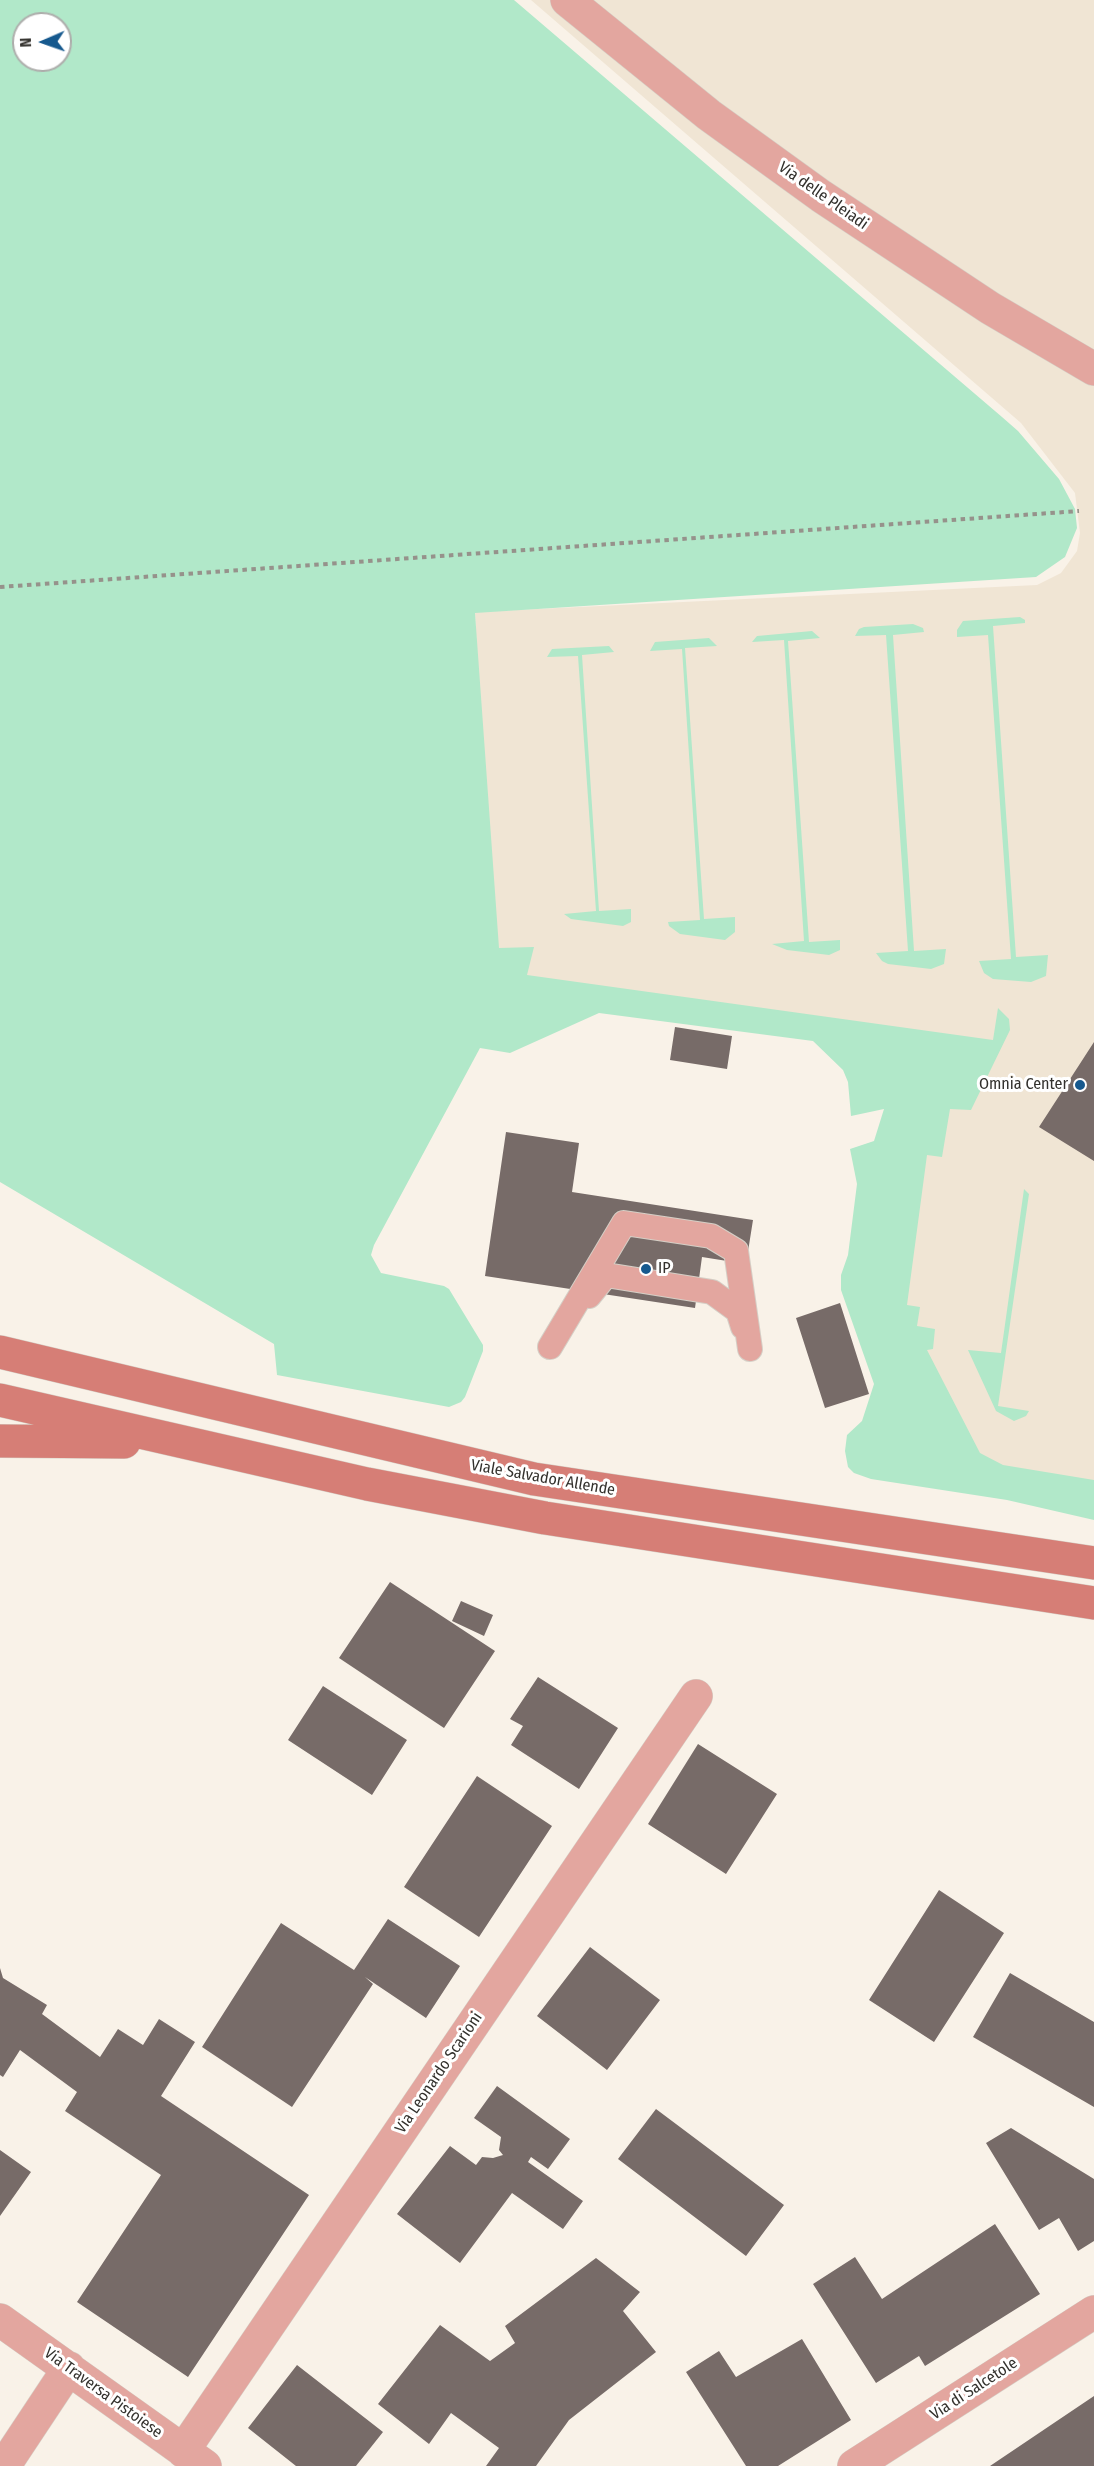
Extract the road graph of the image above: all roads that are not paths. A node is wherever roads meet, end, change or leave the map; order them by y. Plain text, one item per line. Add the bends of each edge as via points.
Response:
1 (567, 0) edge
2 (1094, 369) edge
3 (550, 1347) joint
4 (0, 1352) edge
5 (0, 1400) edge
6 (0, 1441) edge
7 (180, 1443) junction
8 (1094, 1563) edge
9 (1094, 1604) edge
10 (696, 1696) dead end
11 (1094, 2312) edge
12 (0, 2320) edge
13 (69, 2368) junction
14 (194, 2458) edge
15 (4, 2466) edge
16 (854, 2466) edge

1 - 2 street, Via delle Pleiadi via 709,115 821,196 990,308
3 - 3 lane via 606,1275 712,1292 738,1311 750,1349 735,1251 711,1236 624,1223
4 - 8 main road, Viale Salvador Allende via 534,1479
5 - 7 main road
6 - 7 main road
7 - 9 main road via 545,1518
10 - 14 street, Via Leonardo Scarioni
11 - 16 street, Via di Salcetole
12 - 13 street, Via Traversa Pistoiese
13 - 14 street, Via Traversa Pistoiese
13 - 15 street

